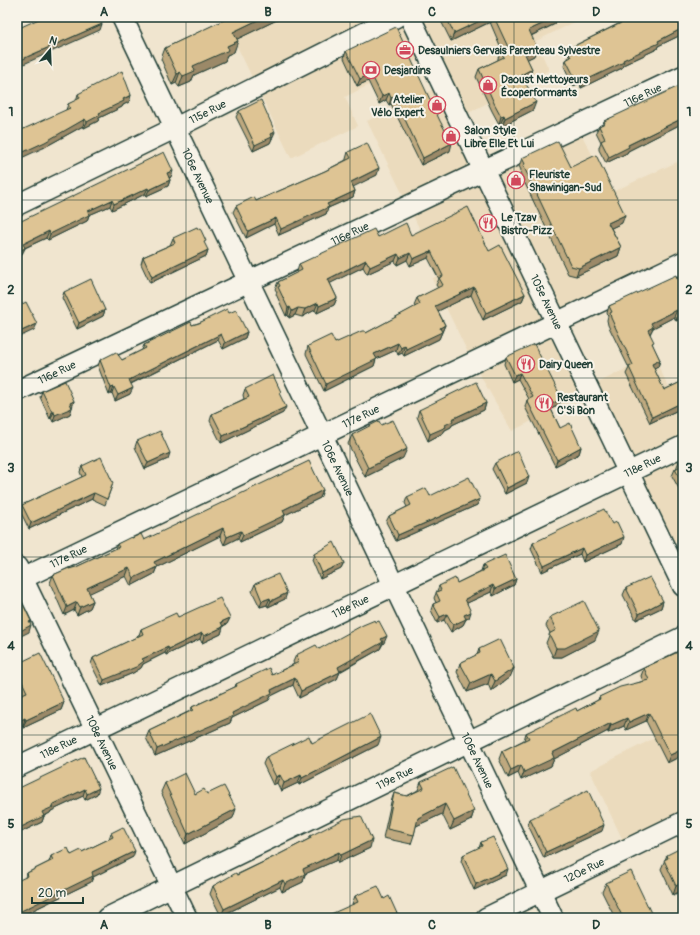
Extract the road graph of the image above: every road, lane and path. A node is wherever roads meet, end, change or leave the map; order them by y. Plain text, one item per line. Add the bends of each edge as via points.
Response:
1 (122, 17) edge
2 (396, 17) edge
3 (410, 17) edge
4 (683, 76) edge
5 (175, 128) junction
6 (484, 171) junction
7 (17, 204) edge
8 (683, 262) edge
9 (249, 282) junction
10 (557, 323) junction
11 (17, 391) edge
12 (322, 435) junction
13 (683, 446) edge
14 (628, 472) junction
15 (19, 575) edge
16 (394, 585) junction
17 (683, 586) edge
18 (683, 637) edge
19 (96, 729) junction
20 (469, 741) junction
21 (17, 767) edge
22 (683, 822) edge
23 (172, 887) junction
24 (541, 891) junction
25 (107, 918) edge
26 (187, 918) edge
27 (486, 918) edge
28 (554, 918) edge

1 - 5 street, 106e Avenue
2 - 5 street, 115e Rue
3 - 6 street, 105e Avenue
4 - 6 street, 116e Rue
5 - 7 street, 115e Rue
5 - 9 street, 106e Avenue
6 - 9 street, 116e Rue
6 - 10 street, 105e Avenue
8 - 10 street, 117e Rue
9 - 11 street, 116e Rue
9 - 12 street, 106e Avenue
10 - 12 street, 117e Rue
10 - 14 street, 105e Avenue
12 - 15 street, 117e Rue
12 - 16 street, 106e Avenue
13 - 14 street, 118e Rue
14 - 16 street, 118e Rue
14 - 17 street, 105e Avenue
15 - 19 street, 108e Avenue
16 - 19 street, 118e Rue
16 - 20 street, 106e Avenue
18 - 20 street, 119e Rue
19 - 21 street, 118e Rue
19 - 23 street, 108e Avenue
20 - 23 street, 119e Rue
20 - 24 street, 106e Avenue
22 - 24 street, 120e Rue
23 - 25 street, 119e Rue
23 - 26 street, 108e Avenue
24 - 27 street, 120e Rue
24 - 28 street, 106e Avenue

